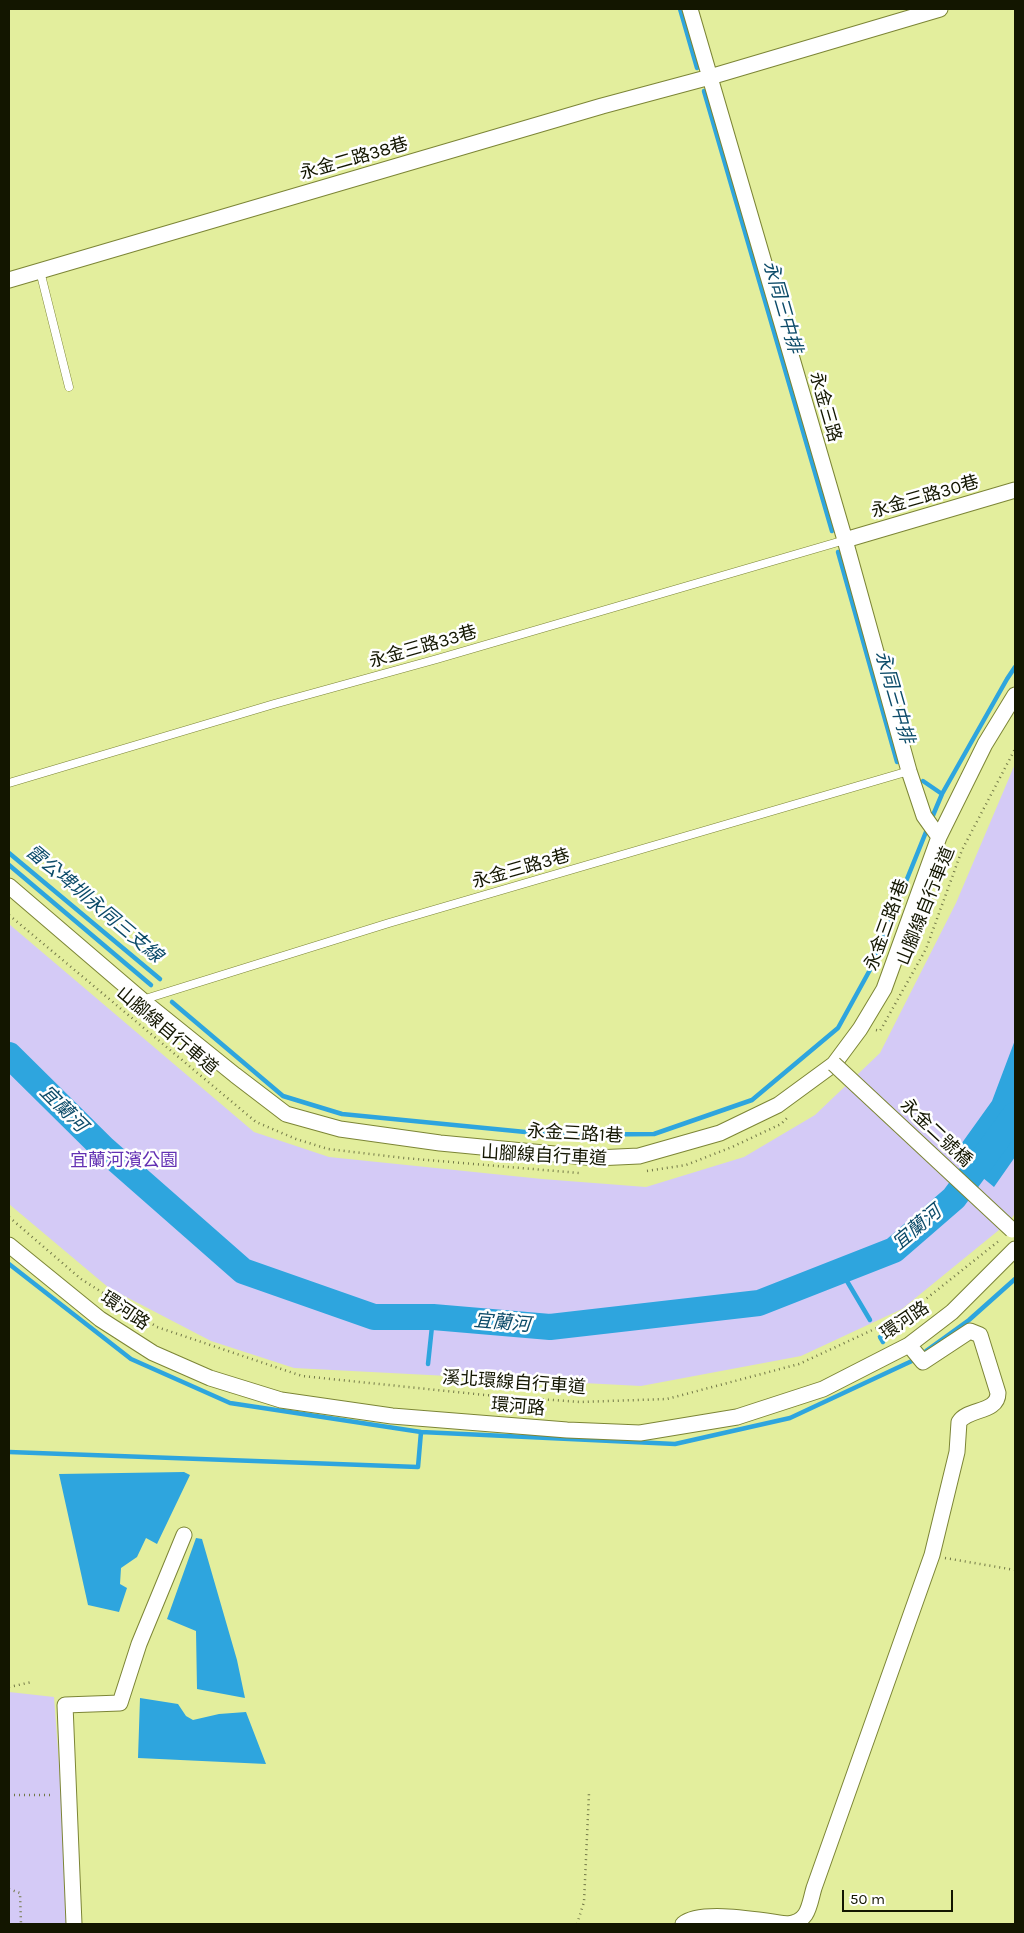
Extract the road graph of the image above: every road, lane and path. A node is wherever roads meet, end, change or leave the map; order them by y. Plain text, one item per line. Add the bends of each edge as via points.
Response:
1 (690, 9) edge
2 (940, 9) edge
3 (710, 77) junction
4 (40, 271) junction
5 (9, 280) edge
6 (69, 386) dead end
7 (1015, 490) edge
8 (845, 540) junction
9 (1015, 695) edge
10 (1015, 749) edge
11 (909, 771) junction
12 (9, 783) edge
13 (939, 837) junction
14 (9, 886) edge
15 (9, 915) edge
16 (142, 1000) junction
17 (874, 1029) dead end
18 (834, 1064) junction
19 (788, 1117) dead end
20 (639, 1172) dead end
21 (586, 1173) dead end
22 (9, 1217) edge
23 (1014, 1233) edge
24 (9, 1246) edge
25 (1015, 1249) edge
26 (909, 1345) junction
27 (184, 1535) dead end
28 (932, 1555) junction
29 (1015, 1570) edge
30 (32, 1682) dead end
31 (9, 1688) edge
32 (589, 1794) dead end
33 (9, 1795) edge
34 (50, 1795) dead end
35 (9, 1890) edge
36 (21, 1924) edge
37 (74, 1924) edge
38 (577, 1924) edge
39 (683, 1924) edge

1 - 3 street, 永金三路
2 - 3 street, 永金二路38巷
3 - 4 street, 永金二路38巷
3 - 8 street, 永金三路
4 - 5 street, 永金二路38巷
4 - 6 lane
7 - 8 street, 永金三路30巷
8 - 11 street, 永金三路
8 - 12 lane, 永金三路33巷
9 - 13 street, 永金三路1巷 via 985,744
10 - 17 path, 山腳線自行車道 via 962,850 926,949 880,1031
11 - 13 street, 永金三路 via 924,816
11 - 16 lane, 永金三路3巷 via 390,923
13 - 18 street, 永金三路1巷 via 884,988
14 - 16 street, 永金三路1巷
15 - 21 path, 山腳線自行車道 via 256,1122 328,1149
16 - 18 street, 永金三路1巷 via 286,1114 340,1129 596,1158 639,1156 720,1133 778,1105
18 - 23 street, 永金二號橋, bridge
19 - 20 path via 773,1128 686,1165
22 - 23 path, 溪北環線自行車道 via 81,1279 157,1327 302,1376 485,1396 580,1402 667,1399 799,1364 907,1314
24 - 26 street, 環河路 via 100,1319 153,1352 210,1378 281,1400 392,1416 640,1433 736,1417 814,1392
25 - 26 street, 環河路 via 952,1312
26 - 28 street via 923,1362 970,1331 980,1334 998,1393 993,1405 968,1413 959,1422 957,1452
27 - 37 street via 139,1644 120,1703 66,1705
28 - 29 path
28 - 39 street via 804,1918 788,1924 700,1917
30 - 31 path
32 - 38 path via 584,1902
33 - 34 path
35 - 36 path via 20,1893

